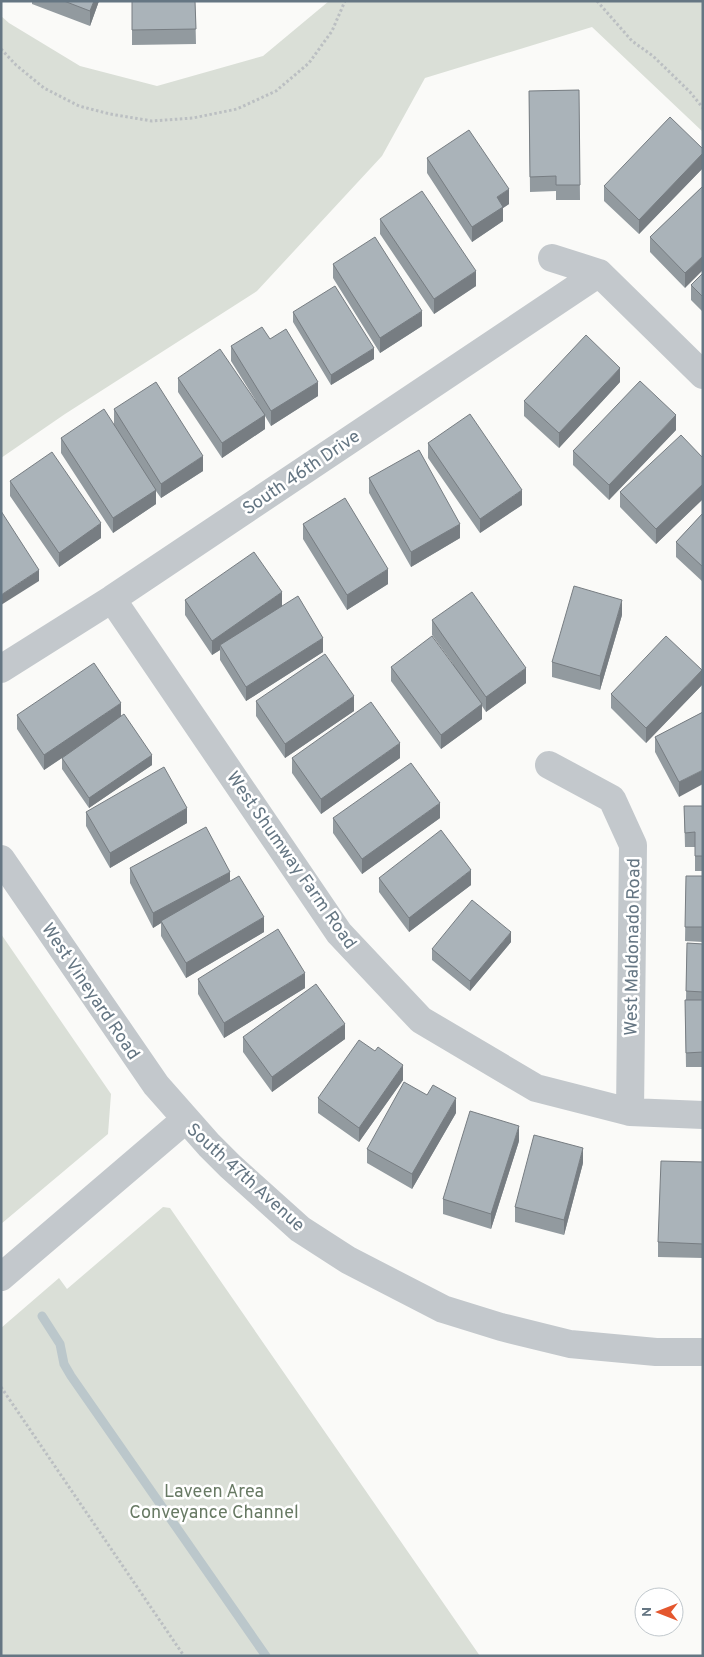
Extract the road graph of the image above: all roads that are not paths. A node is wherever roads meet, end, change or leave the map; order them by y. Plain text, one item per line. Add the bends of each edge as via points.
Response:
1 (552, 258) dead end
2 (599, 273) junction
3 (703, 375) edge
4 (112, 599) junction
5 (1, 669) edge
6 (549, 765) dead end
7 (1, 860) edge
8 (630, 1112) junction
9 (703, 1115) edge
10 (186, 1119) junction
11 (1, 1277) edge
12 (703, 1352) edge

1 - 2 street
2 - 3 street
2 - 4 street, South 46th Drive
4 - 5 street, South 46th Drive
4 - 8 street, West Shumway Farm Road via 339,933 420,1020 536,1088
6 - 8 street, West Maldonado Road via 612,799 633,845
7 - 10 street, West Vineyard Road via 156,1085
8 - 9 street, West Shumway Farm Road
10 - 11 street, South 47th Avenue
10 - 12 street, South 47th Avenue via 230,1166 300,1229 348,1260 443,1309 570,1344 656,1352

